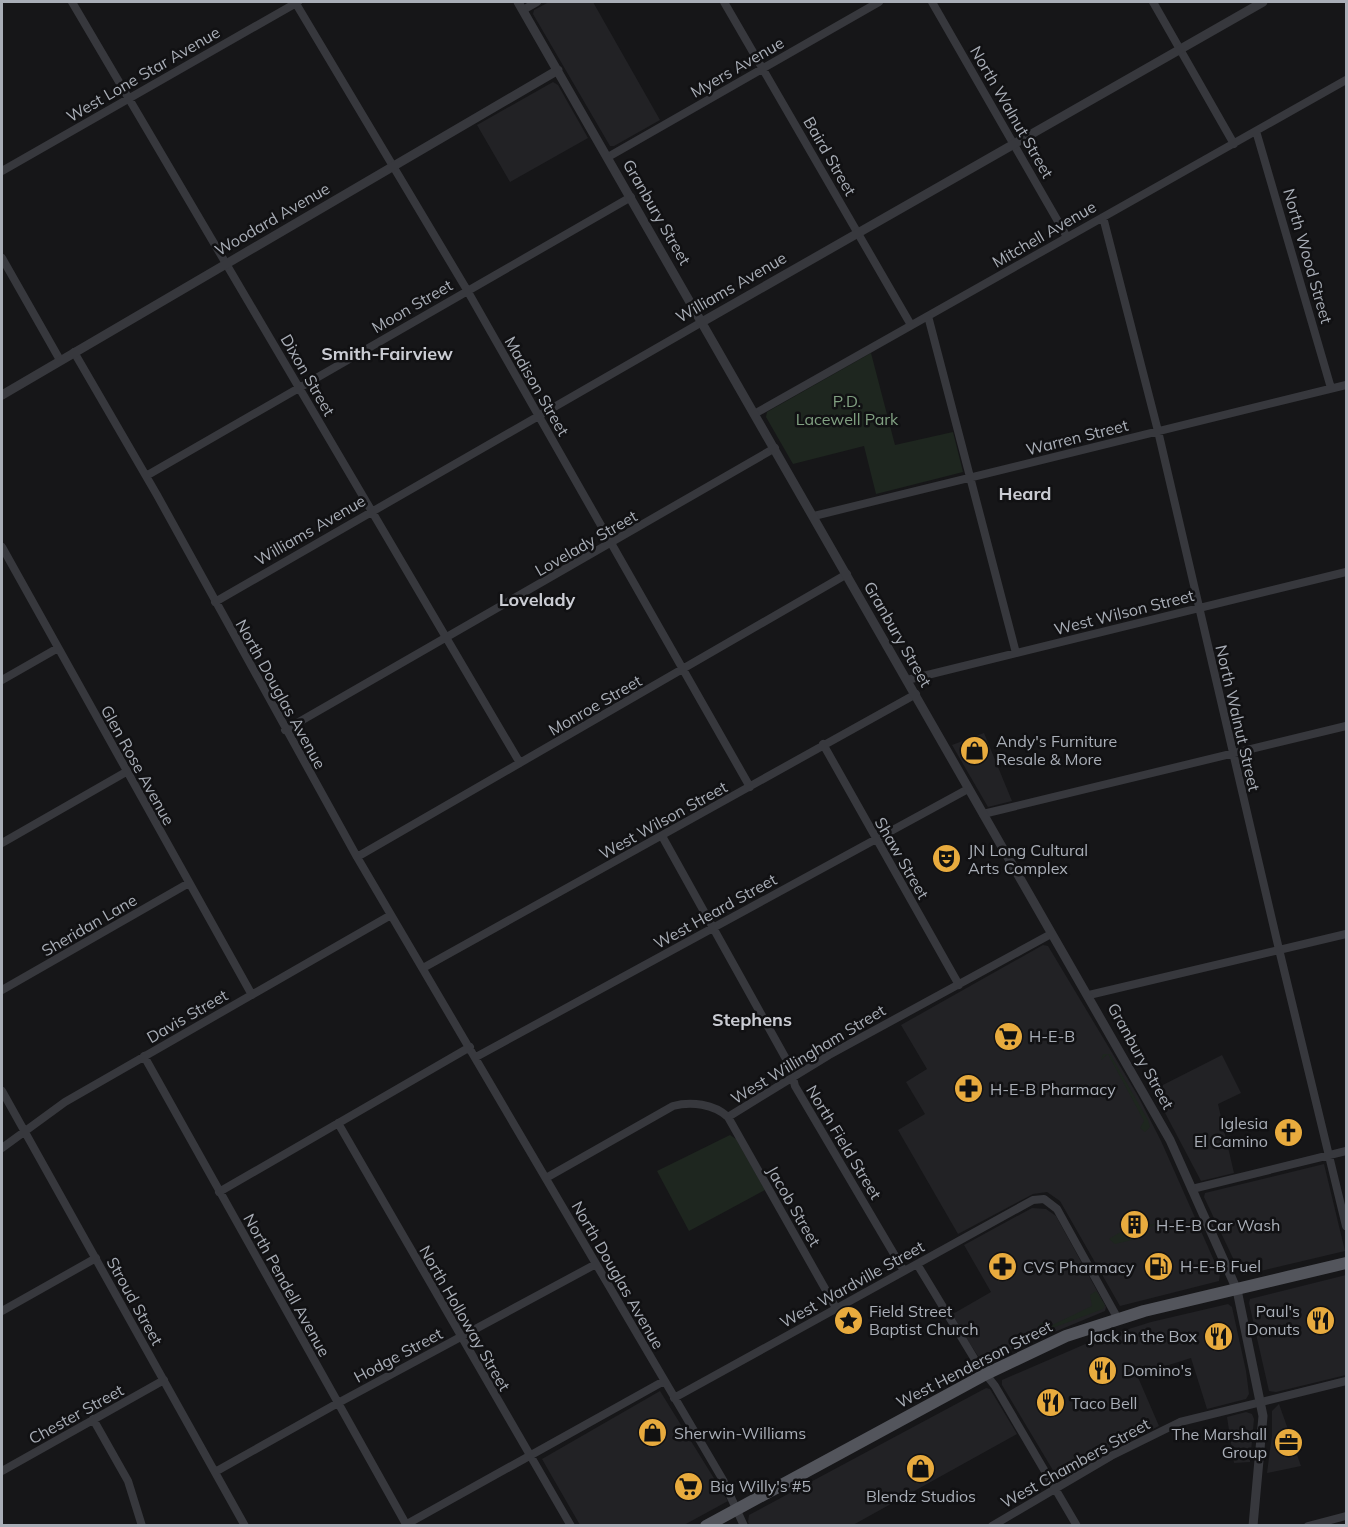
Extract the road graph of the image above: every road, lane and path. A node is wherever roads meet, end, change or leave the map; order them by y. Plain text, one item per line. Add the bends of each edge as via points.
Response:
1 (72, 2) edge
2 (296, 2) edge
3 (537, 2) edge
4 (724, 2) edge
5 (879, 2) edge
6 (932, 2) edge
7 (1153, 2) edge
8 (1263, 2) edge
9 (520, 6) edge
10 (1180, 48) junction
11 (763, 68) junction
12 (558, 70) junction
13 (1347, 80) edge
14 (129, 98) junction
15 (1256, 131) junction
16 (1015, 143) junction
17 (1234, 144) junction
18 (608, 157) junction
19 (392, 167) junction
20 (2, 171) edge
21 (631, 197) junction
22 (1103, 217) junction
23 (858, 231) junction
24 (1067, 237) junction
25 (2, 258) edge
26 (227, 263) junction
27 (467, 290) junction
28 (928, 316) junction
29 (702, 322) junction
30 (911, 325) junction
31 (74, 352) junction
32 (60, 360) junction
33 (1347, 385) edge
34 (298, 386) junction
35 (1332, 388) junction
36 (2, 394) edge
37 (756, 413) junction
38 (537, 414) junction
39 (1158, 431) junction
40 (776, 448) junction
41 (146, 476) junction
42 (971, 476) junction
43 (372, 511) junction
44 (814, 516) junction
45 (612, 544) junction
46 (2, 547) edge
47 (1347, 572) edge
48 (847, 574) junction
49 (215, 602) junction
50 (1199, 608) junction
51 (447, 639) junction
52 (58, 648) junction
53 (1016, 653) junction
54 (684, 668) junction
55 (2, 680) edge
56 (908, 680) junction
57 (916, 694) junction
58 (1347, 726) edge
59 (285, 730) junction
60 (823, 744) junction
61 (1232, 754) junction
62 (520, 764) junction
63 (126, 772) junction
64 (750, 787) junction
65 (968, 789) junction
66 (983, 814) junction
67 (662, 836) junction
68 (875, 837) junction
69 (2, 843) edge
70 (357, 857) junction
71 (189, 883) junction
72 (391, 915) junction
73 (712, 928) junction
74 (1051, 934) junction
75 (1347, 934) edge
76 (1279, 950) junction
77 (423, 968) junction
78 (959, 986) junction
79 (2, 990) edge
80 (252, 995) junction
81 (1089, 995) junction
82 (470, 1047) junction
83 (144, 1056) junction
84 (476, 1057) junction
85 (794, 1077) junction
86 (2, 1091) edge
87 (728, 1117) junction
88 (338, 1123) junction
89 (24, 1130) junction
90 (2, 1148) edge
91 (1347, 1151) edge
92 (1329, 1156) junction
93 (546, 1178) junction
94 (1192, 1189) junction
95 (219, 1192) junction
96 (1347, 1226) edge
97 (96, 1258) junction
98 (1347, 1263) edge
99 (596, 1264) junction
100 (917, 1264) junction
101 (904, 1271) junction
102 (1237, 1290) junction
103 (836, 1308) junction
104 (2, 1311) edge
105 (1118, 1318) junction
106 (460, 1336) junction
107 (986, 1374) junction
108 (164, 1380) junction
109 (664, 1381) junction
110 (1347, 1381) edge
111 (674, 1398) junction
112 (1261, 1402) junction
113 (338, 1403) junction
114 (93, 1419) junction
115 (530, 1456) junction
116 (2, 1471) edge
117 (215, 1472) junction
118 (1056, 1488) junction
119 (736, 1508) junction
120 (1347, 1516) edge
121 (407, 1525) edge
122 (142, 1526) edge
123 (244, 1526) edge
124 (570, 1526) edge
125 (706, 1526) edge
126 (744, 1526) edge
127 (992, 1526) edge
128 (1077, 1526) edge
129 (1252, 1526) edge
130 (1308, 1526) edge

1 - 14 street, Dixon Street
2 - 14 street, West Lone Star Avenue
2 - 19 street, Madison Street
3 - 9 street
4 - 11 street, Baird Street
5 - 11 street, Myers Avenue
6 - 16 street, North Walnut Street
7 - 10 street
8 - 10 street, Williams Avenue
9 - 12 street, Granbury Street
10 - 16 street, Williams Avenue
10 - 17 street
11 - 18 street, Myers Avenue
11 - 23 street, Baird Street
12 - 18 street, Granbury Street
12 - 19 street, Woodard Avenue
13 - 15 street, Mitchell Avenue
14 - 20 street, West Lone Star Avenue
14 - 26 street, Dixon Street
15 - 17 street, Mitchell Avenue
15 - 35 street, North Wood Street
16 - 23 street, Williams Avenue
16 - 24 street, North Walnut Street
17 - 22 street, Mitchell Avenue
18 - 21 street, Granbury Street
19 - 26 street, Woodard Avenue
19 - 27 street, Madison Street
21 - 27 street, Moon Street
21 - 29 street, Granbury Street
22 - 24 street, Mitchell Avenue
22 - 39 street, North Walnut Street
23 - 29 street, Williams Avenue
23 - 30 street, Baird Street
24 - 28 street, Mitchell Avenue
25 - 32 street
26 - 31 street, Woodard Avenue
26 - 34 street, Dixon Street
27 - 34 street, Moon Street
27 - 38 street, Madison Street
28 - 30 street, Mitchell Avenue
28 - 42 street
29 - 37 street, Granbury Street
29 - 38 street, Williams Avenue
30 - 37 street, Mitchell Avenue
31 - 32 street, Woodard Avenue
31 - 41 street, North Douglas Avenue
32 - 36 street, Woodard Avenue
33 - 35 street, Warren Street
34 - 41 street, Moon Street
34 - 43 street, Dixon Street
35 - 39 street, Warren Street
37 - 40 street, Granbury Street
38 - 43 street, Williams Avenue
38 - 45 street, Madison Street
39 - 42 street, Warren Street
39 - 50 street, North Walnut Street
40 - 44 street, Granbury Street
40 - 45 street, Lovelady Street
41 - 49 street, North Douglas Avenue
42 - 44 street, Warren Street
42 - 53 street
43 - 49 street, Williams Avenue
43 - 51 street, Dixon Street
44 - 48 street, Granbury Street
45 - 51 street, Lovelady Street
45 - 54 street, Madison Street
46 - 52 street, Glen Rose Avenue
47 - 50 street, West Wilson Street
48 - 54 street, Monroe Street
48 - 56 street, Granbury Street
49 - 59 street, North Douglas Avenue
50 - 53 street, West Wilson Street
50 - 61 street, North Walnut Street
51 - 59 street, Lovelady Street
51 - 62 street, Dixon Street
52 - 55 street
52 - 63 street, Glen Rose Avenue
53 - 56 street, West Wilson Street
54 - 62 street, Monroe Street
54 - 64 street, Madison Street
56 - 57 street, Granbury Street
57 - 60 street, West Wilson Street
57 - 65 street, Granbury Street
58 - 61 street
59 - 70 street, North Douglas Avenue
60 - 64 street, West Wilson Street
60 - 68 street, Shaw Street
61 - 66 street
61 - 76 street, North Walnut Street
62 - 70 street, Monroe Street
63 - 69 street
63 - 71 street, Glen Rose Avenue
64 - 67 street, West Wilson Street
65 - 66 street, Granbury Street
65 - 68 street, West Heard Street
66 - 74 street, Granbury Street
67 - 73 street, North Field Street
67 - 77 street, West Wilson Street
68 - 73 street, West Heard Street
68 - 78 street, Shaw Street
70 - 72 street, North Douglas Avenue
71 - 79 street, Sheridan Lane
71 - 80 street, Glen Rose Avenue
72 - 77 street, North Douglas Avenue
72 - 80 street, Davis Street
73 - 84 street, West Heard Street
73 - 85 street, North Field Street
74 - 78 street, West Willingham Street
74 - 81 street, Granbury Street
75 - 76 street
76 - 81 street
76 - 92 street, North Walnut Street
77 - 82 street, North Douglas Avenue
78 - 85 street, West Willingham Street via 949,988
80 - 83 street, Davis Street
81 - 94 street, Granbury Street via 1164,1127
82 - 84 street, North Douglas Avenue
82 - 88 street
83 - 89 street, Davis Street
83 - 95 street, North Pendell Avenue
84 - 93 street, North Douglas Avenue
85 - 87 street, West Willingham Street
85 - 101 street, North Field Street via 795,1086
86 - 89 street, Stroud Street
87 - 93 street, West Willingham Street via 696,1104 673,1106
87 - 103 street, Jacob Street
88 - 95 street
88 - 106 street, North Holloway Street
89 - 90 street, Davis Street
89 - 97 street, Stroud Street
91 - 92 street
92 - 94 street
92 - 96 street, North Walnut Street
93 - 99 street, North Douglas Avenue
94 - 102 street, Granbury Street
95 - 113 street, North Pendell Avenue
97 - 104 street
97 - 108 street, Stroud Street
98 - 102 main road, West Henderson Street
99 - 106 street, Hodge Street
99 - 109 street, North Douglas Avenue
100 - 101 street, West Wardville Street
100 - 105 street, West Wardville Street via 1033,1200 1044,1199 1058,1209
100 - 107 street
101 - 103 street, West Wardville Street
102 - 105 main road, West Henderson Street
102 - 112 street, Granbury Street
103 - 111 street, West Wardville Street
105 - 107 main road, West Henderson Street via 1066,1336
106 - 113 street, Hodge Street
106 - 115 street, North Holloway Street
107 - 118 street
107 - 119 main road, West Henderson Street
108 - 114 street, Chester Street
108 - 117 street, Stroud Street
109 - 111 street, North Douglas Avenue
109 - 115 street
110 - 112 street, West Chambers Street
111 - 119 street, North Douglas Avenue
112 - 118 street, West Chambers Street via 1180,1422
112 - 129 street, Granbury Street via 1264,1428
113 - 117 street, Hodge Street
113 - 121 street, North Pendell Avenue
114 - 116 street, Chester Street
114 - 122 street via 128,1481
115 - 121 street
115 - 124 street, North Holloway Street
117 - 123 street, Stroud Street
118 - 127 street, West Chambers Street
118 - 128 street
119 - 125 main road, West Henderson Street
119 - 126 street, North Douglas Avenue
120 - 130 street

